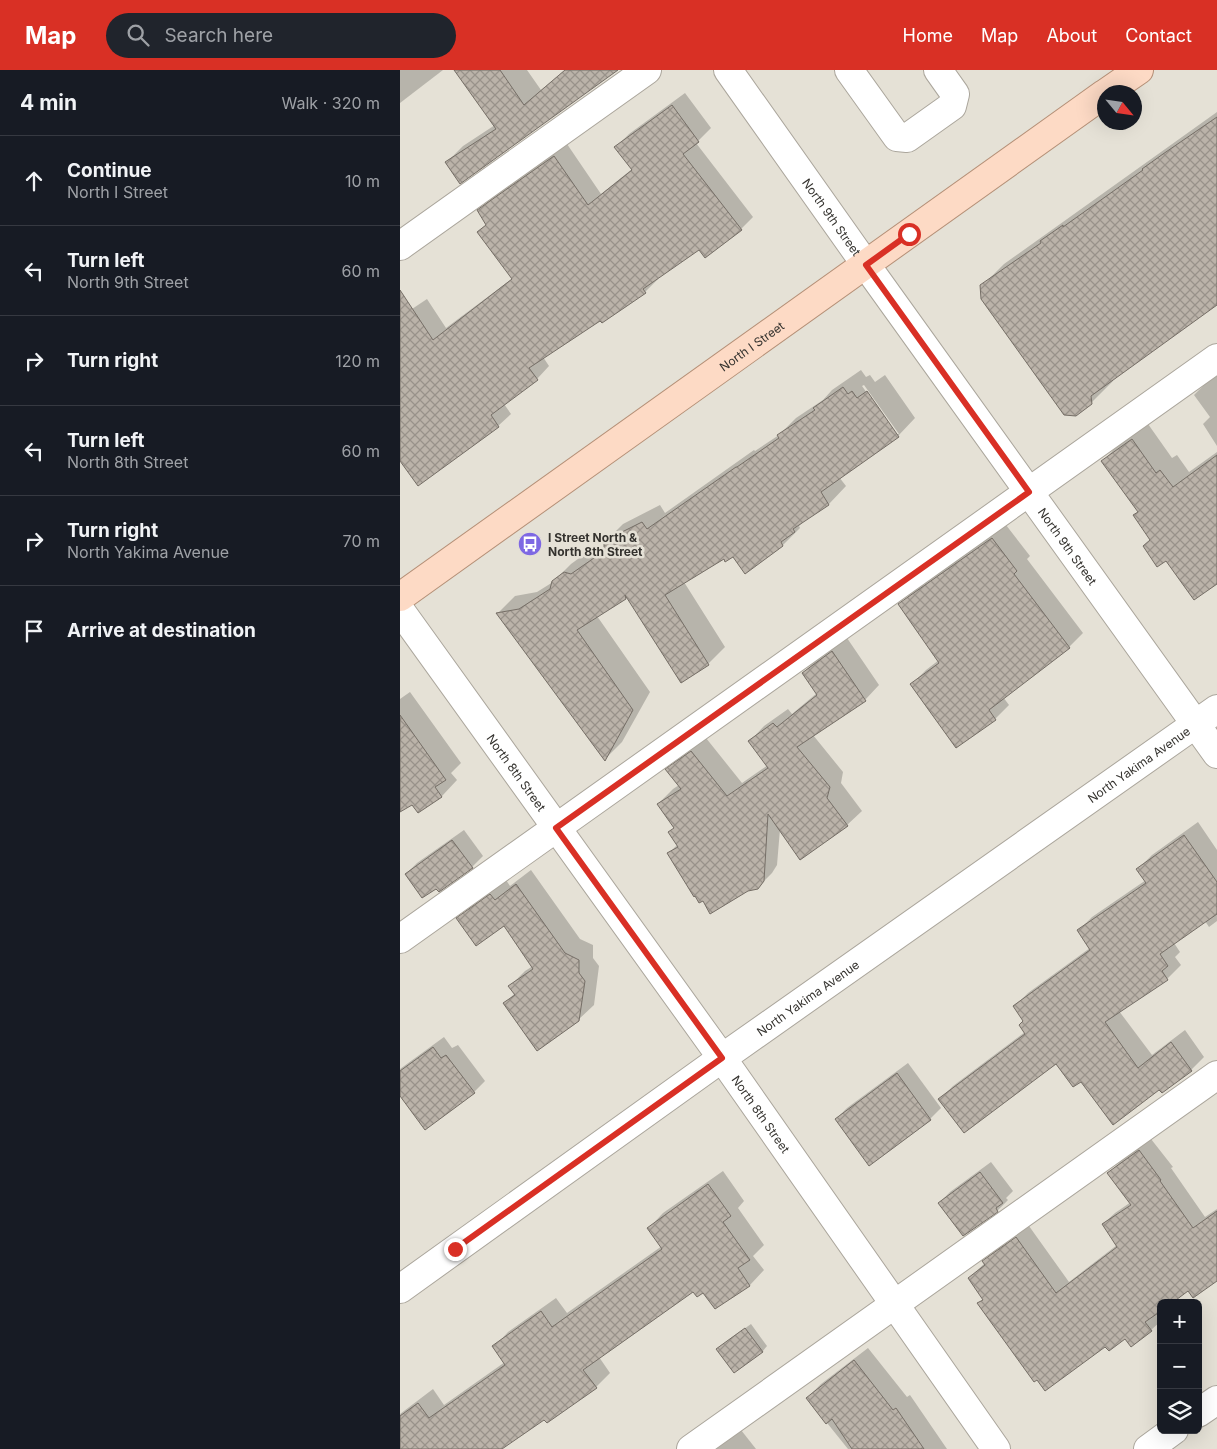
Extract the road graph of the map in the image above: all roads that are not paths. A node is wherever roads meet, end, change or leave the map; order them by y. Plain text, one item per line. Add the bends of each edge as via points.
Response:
1 (647, 70) edge
2 (728, 70) edge
3 (849, 70) edge
4 (938, 70) edge
5 (1139, 70) edge
6 (1118, 85) edge
7 (1097, 100) edge
8 (400, 246) edge
9 (866, 265) junction
10 (1217, 358) edge
11 (1029, 492) junction
12 (400, 597) edge
13 (400, 610) edge
14 (1206, 716) edge
15 (1217, 754) edge
16 (556, 828) junction
17 (400, 939) edge
18 (722, 1058) junction
19 (1217, 1075) edge
20 (400, 1289) edge
21 (895, 1304) junction
22 (1217, 1400) edge
23 (1202, 1410) edge
24 (1169, 1434) edge
25 (691, 1449) edge
26 (996, 1449) edge
27 (1148, 1449) edge

1 - 8 street
2 - 9 street, North 9th Street
3 - 4 street via 897,137 907,138 952,106 954,94
5 - 6 main road, North I Street
7 - 9 main road, North I Street
9 - 11 street, North 9th Street
9 - 12 main road, North I Street
10 - 11 street
11 - 14 street, North 9th Street
11 - 16 street
13 - 16 street, North 8th Street
14 - 15 street, North 9th Street
14 - 18 street, North Yakima Avenue
16 - 17 street
16 - 18 street, North 8th Street
18 - 20 street, North Yakima Avenue
18 - 21 street, North 8th Street
19 - 21 street
21 - 25 street
21 - 26 street, North 8th Street
22 - 23 street
24 - 27 street

